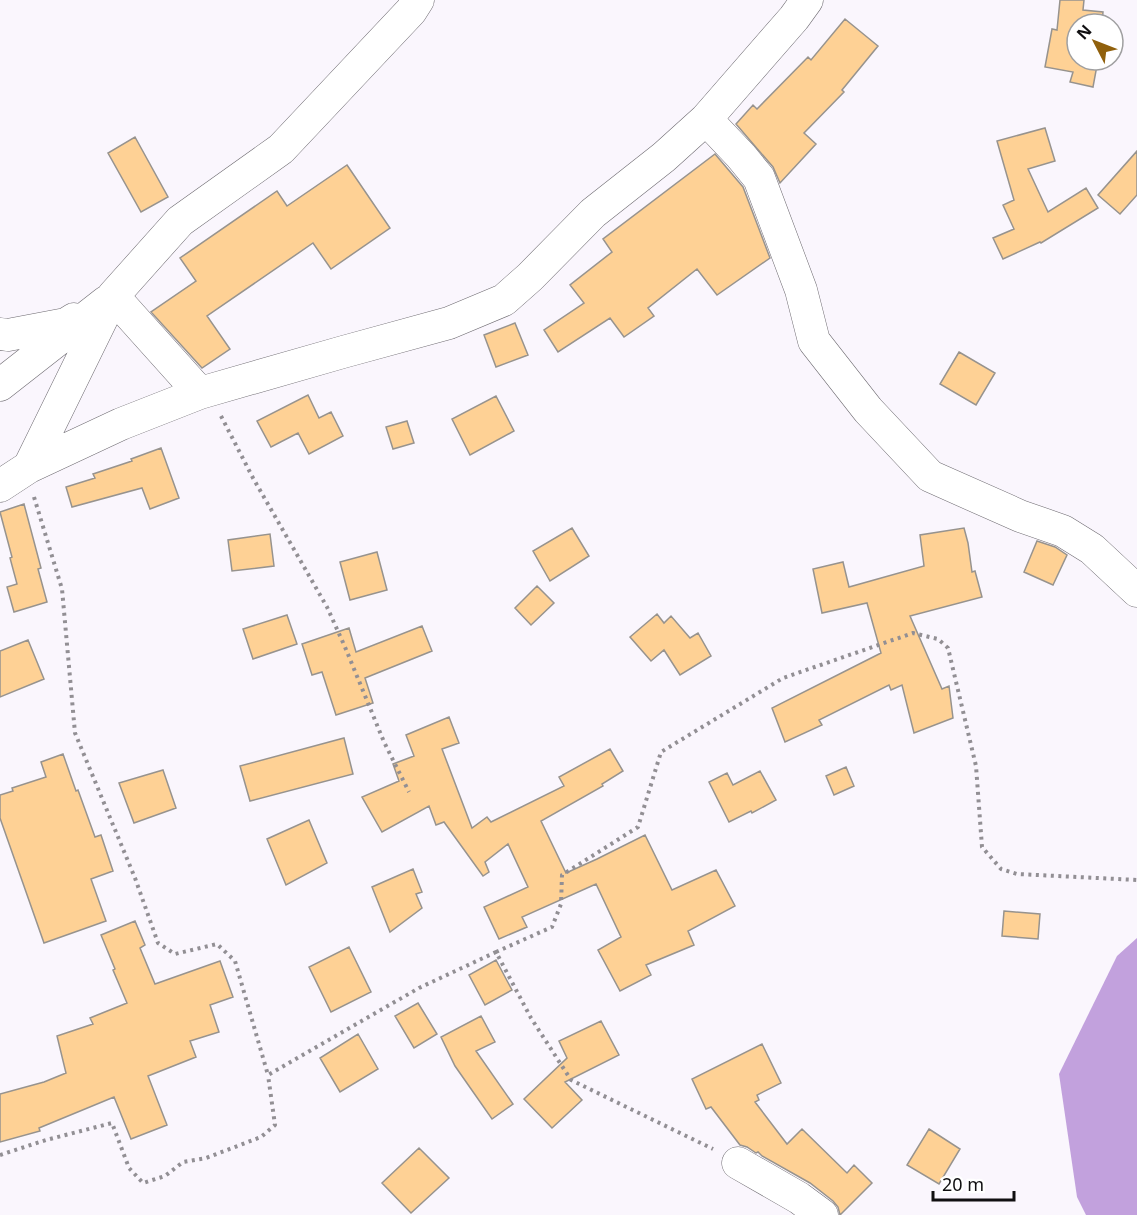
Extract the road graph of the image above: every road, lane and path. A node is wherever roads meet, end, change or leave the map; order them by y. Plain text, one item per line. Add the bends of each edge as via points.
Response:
1 (418, 0) edge
2 (807, 0) edge
3 (706, 119) junction
4 (113, 296) junction
5 (0, 334) edge
6 (0, 385) edge
7 (204, 392) junction
8 (28, 467) junction
9 (0, 486) edge
10 (1137, 591) edge
11 (409, 792) dead end
12 (1137, 880) edge
13 (496, 952) junction
14 (268, 1075) junction
15 (0, 1155) edge
16 (738, 1163) joint
17 (822, 1215) edge

1 - 4 street via 281,148 180,221
2 - 3 street
3 - 7 street via 593,213 504,300 449,323
3 - 10 street via 759,177 801,290 814,341 868,410 930,476 1063,531 1092,549
4 - 5 street via 66,324
4 - 6 street
4 - 7 street
4 - 8 street
7 - 8 street via 121,424
7 - 11 path via 327,607
8 - 9 street
8 - 14 path via 62,589 75,733 158,943 175,954 217,944 235,961
12 - 13 path via 1017,874 1001,869 982,847 976,766 948,648 938,639 913,633 783,678 661,752 638,827 562,875 561,904 552,927
13 - 14 path via 419,988
13 - 16 path via 531,1018 571,1080
14 - 15 path via 275,1125 261,1137 206,1158 183,1162 165,1176 143,1183 129,1168 112,1123
16 - 17 street

